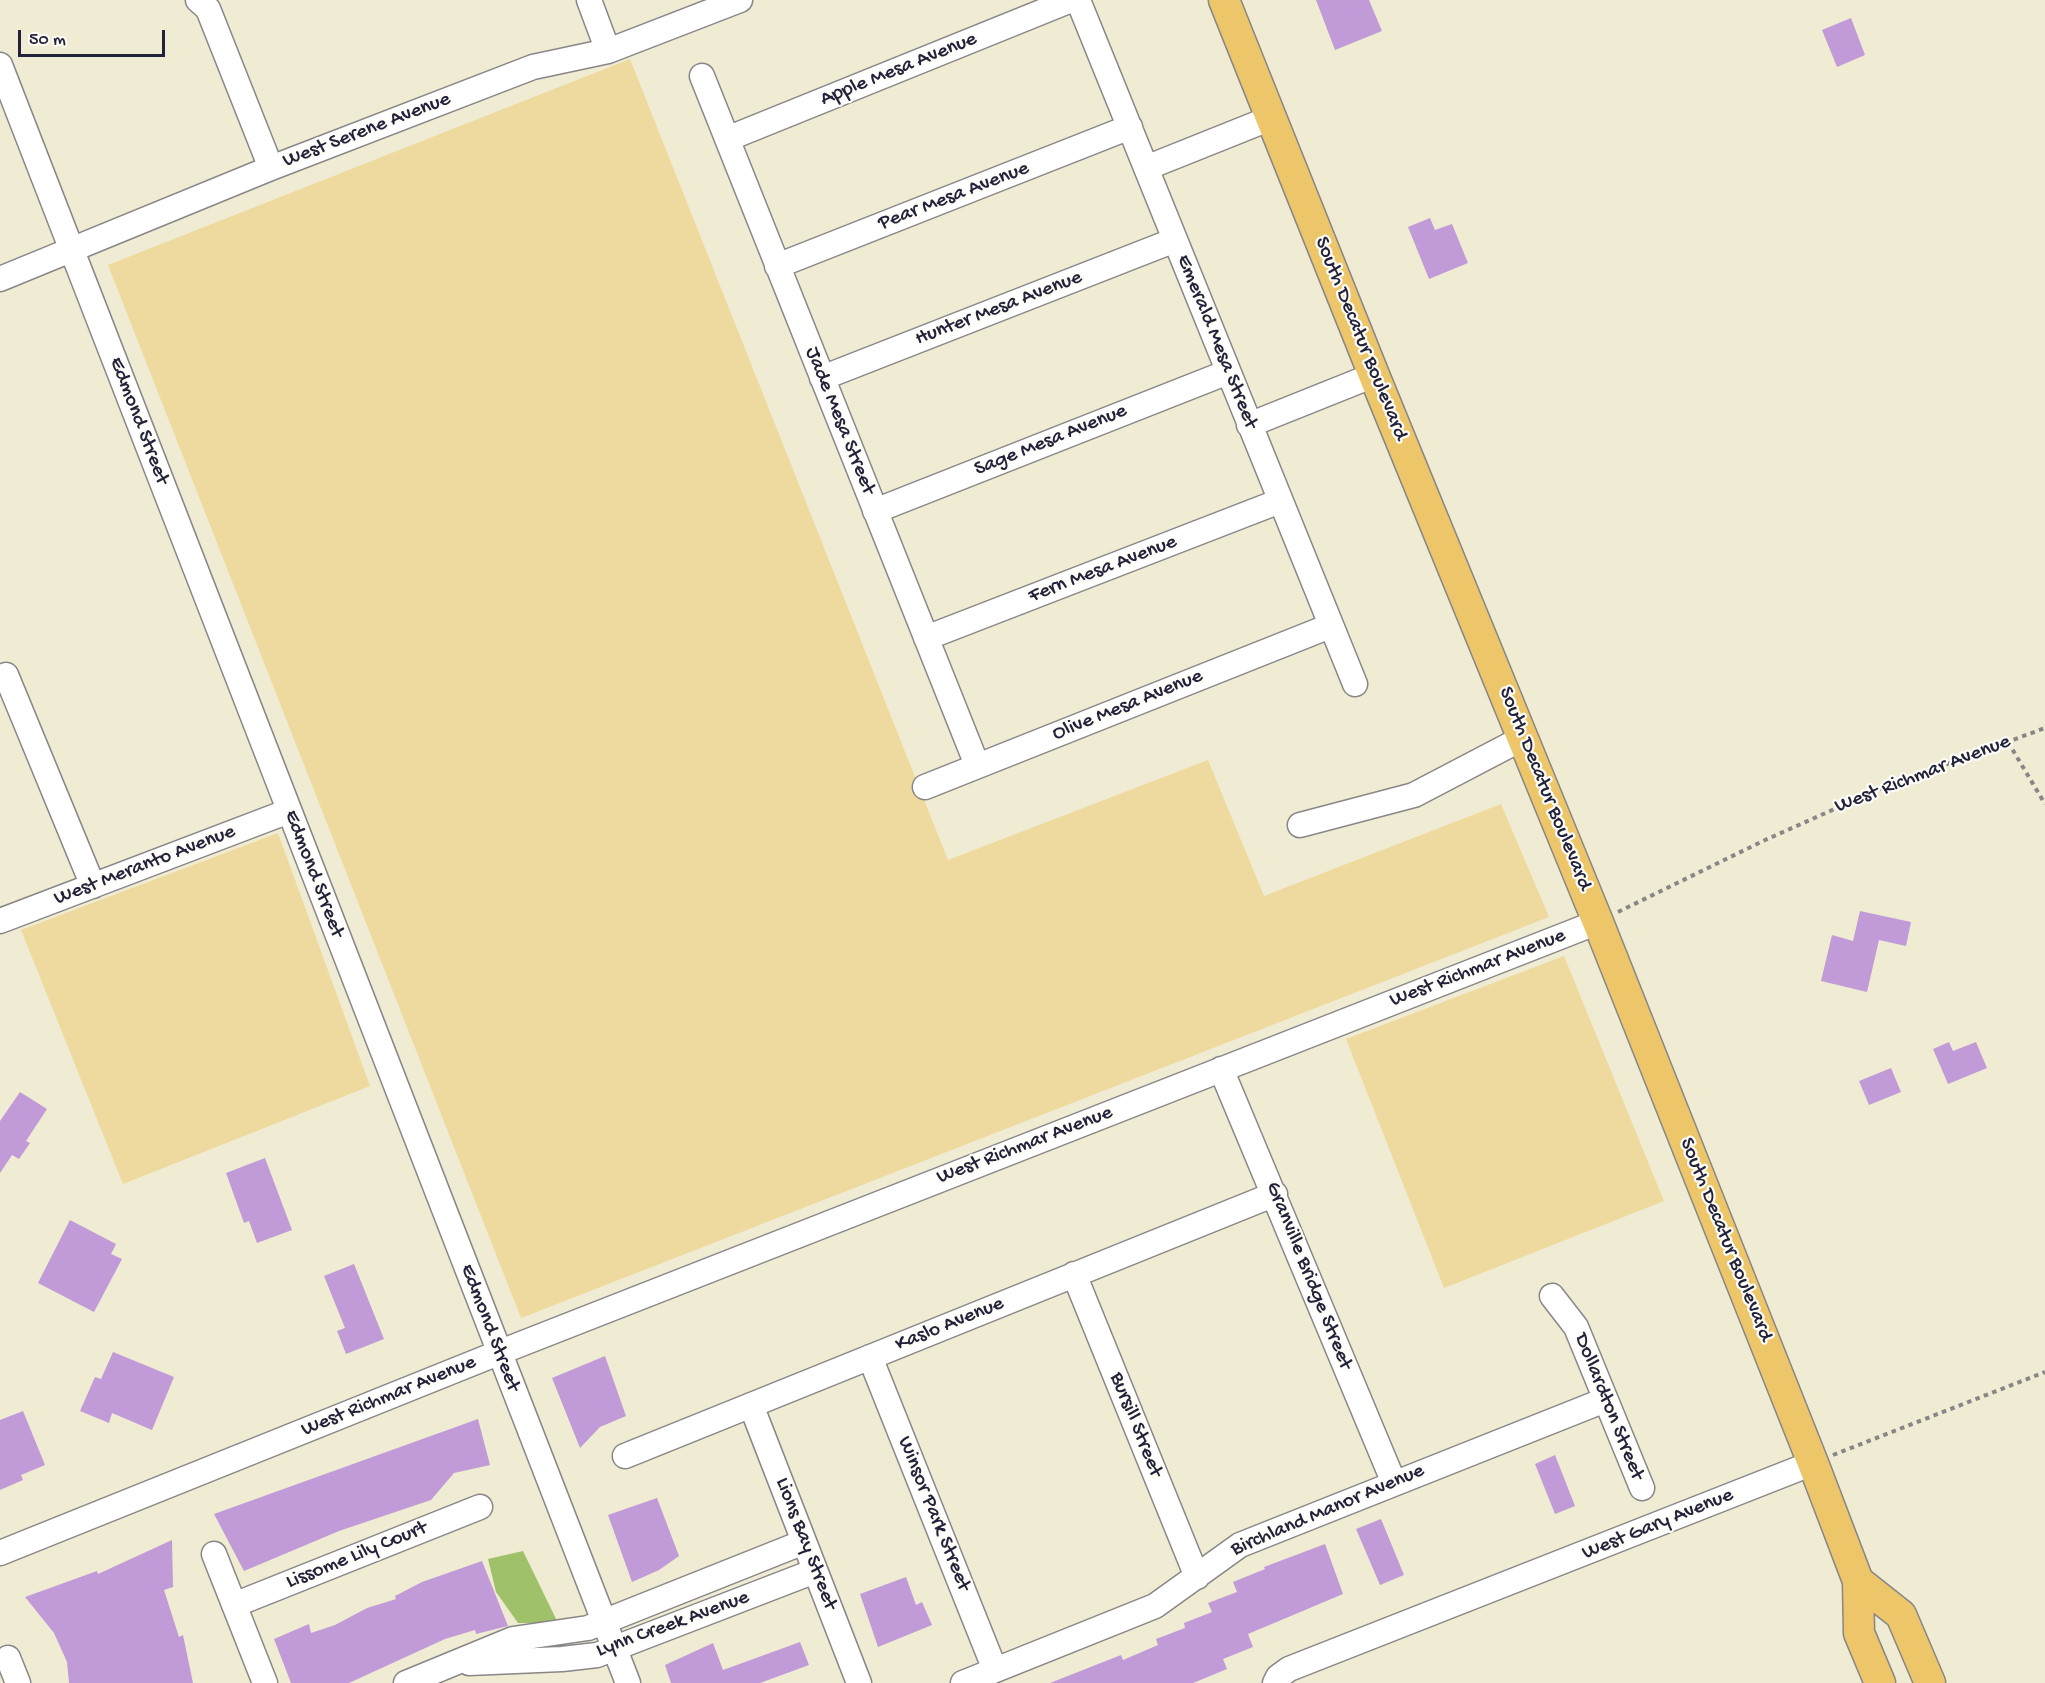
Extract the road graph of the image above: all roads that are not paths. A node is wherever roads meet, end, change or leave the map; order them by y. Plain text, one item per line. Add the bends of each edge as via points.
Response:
1 (198, 0) edge
2 (589, 0) edge
3 (740, 0) edge
4 (1071, 0) edge
5 (1078, 0) edge
6 (1224, 0) edge
7 (608, 51) junction
8 (0, 65) edge
9 (702, 76) dead end
10 (1271, 118) junction
11 (1130, 128) junction
12 (727, 139) junction
13 (271, 168) junction
14 (1146, 168) junction
15 (1175, 240) junction
16 (73, 251) junction
17 (777, 266) junction
18 (0, 279) edge
19 (1228, 372) junction
20 (1374, 375) junction
21 (822, 378) junction
22 (1249, 425) junction
23 (1280, 501) junction
24 (875, 511) junction
25 (1330, 626) junction
26 (926, 638) junction
27 (6, 675) dead end
28 (1355, 684) dead end
29 (1523, 738) junction
30 (977, 765) junction
31 (925, 787) dead end
32 (289, 811) junction
33 (1300, 825) dead end
34 (93, 886) junction
35 (0, 921) edge
36 (1598, 921) junction
37 (1221, 1069) junction
38 (1275, 1194) junction
39 (1074, 1274) junction
40 (1552, 1296) dead end
41 (498, 1353) junction
42 (870, 1357) junction
43 (1605, 1400) junction
44 (751, 1405) junction
45 (625, 1456) dead end
46 (1813, 1463) junction
47 (1394, 1483) junction
48 (1642, 1488) dead end
49 (480, 1507) dead end
50 (804, 1542) junction
51 (0, 1553) edge
52 (214, 1554) dead end
53 (745, 1566) junction
54 (815, 1571) junction
55 (1197, 1577) junction
56 (1858, 1581) junction
57 (757, 1593) junction
58 (234, 1605) junction
59 (604, 1622) junction
60 (614, 1648) junction
61 (513, 1650) junction
62 (8, 1658) dead end
63 (995, 1670) junction
64 (18, 1683) edge
65 (265, 1683) edge
66 (406, 1683) edge
67 (628, 1683) edge
68 (859, 1683) edge
69 (963, 1683) edge
70 (1275, 1683) edge
71 (1880, 1683) edge
72 (1930, 1683) edge

1 - 13 street via 208,9
2 - 7 street
3 - 7 street, West Serene Avenue
4 - 12 street, Apple Mesa Avenue
5 - 11 street, Emerald Mesa Street
6 - 10 main road, South Decatur Boulevard
7 - 13 street, West Serene Avenue via 533,67
8 - 16 street, Edmond Street
9 - 12 street, Jade Mesa Street
10 - 14 street
10 - 20 main road, South Decatur Boulevard
11 - 14 street, Emerald Mesa Street
11 - 17 street, Pear Mesa Avenue
12 - 17 street, Jade Mesa Street
13 - 16 street, West Serene Avenue
14 - 15 street, Emerald Mesa Street
15 - 19 street, Emerald Mesa Street
15 - 21 street, Hunter Mesa Avenue
16 - 18 street, West Serene Avenue
16 - 32 street, Edmond Street
17 - 21 street, Jade Mesa Street
19 - 22 street, Emerald Mesa Street
19 - 24 street, Sage Mesa Avenue
20 - 22 street
20 - 29 main road, South Decatur Boulevard
21 - 24 street, Jade Mesa Street
22 - 23 street, Emerald Mesa Street
23 - 25 street, Emerald Mesa Street
23 - 26 street, Fern Mesa Avenue
24 - 26 street, Jade Mesa Street
25 - 28 street, Emerald Mesa Street
25 - 30 street, Olive Mesa Avenue
26 - 30 street, Jade Mesa Street
27 - 34 street
29 - 33 street via 1414,795
29 - 36 main road, South Decatur Boulevard
30 - 31 street, Olive Mesa Avenue
32 - 34 street, West Meranto Avenue
32 - 41 street, Edmond Street
34 - 35 street, West Meranto Avenue
36 - 37 street, West Richmar Avenue
36 - 46 main road, South Decatur Boulevard
37 - 38 street, Granville Bridge Street
37 - 41 street, West Richmar Avenue
38 - 39 street, Kaslo Avenue
38 - 47 street, Granville Bridge Street
39 - 42 street, Kaslo Avenue
39 - 55 street, Bursill Street
40 - 43 street, Dollardton Street via 1576,1327
41 - 51 street, West Richmar Avenue
41 - 59 street, Edmond Street
42 - 44 street, Kaslo Avenue
42 - 63 street, Winsor Park Street
43 - 47 street, Birchland Manor Avenue
43 - 48 street, Dollardton Street
44 - 45 street, Kaslo Avenue
44 - 50 street, Lions Bay Street
46 - 56 main road, South Decatur Boulevard
46 - 70 street, West Gary Avenue via 1289,1669
47 - 55 street, Birchland Manor Avenue via 1240,1545
49 - 58 street, Lissome Lily Court
50 - 53 street, Lynn Creek Avenue
50 - 54 street, Lions Bay Street
52 - 58 street
53 - 57 street
53 - 59 street, Lynn Creek Avenue
54 - 57 street, Lynn Creek Avenue
54 - 68 street, Lions Bay Street
55 - 63 street, Birchland Manor Avenue via 1136,1615
56 - 71 main road, South Decatur Boulevard via 1858,1633
56 - 72 main road via 1901,1615
57 - 60 street, Lynn Creek Avenue
58 - 65 street
59 - 60 street, Edmond Street
59 - 61 street, Lynn Creek Avenue
60 - 61 street, Lynn Creek Avenue via 578,1658
60 - 67 street, Edmond Street
61 - 66 street, Lynn Creek Avenue via 454,1664
62 - 64 street
63 - 69 street, Birchland Manor Avenue

